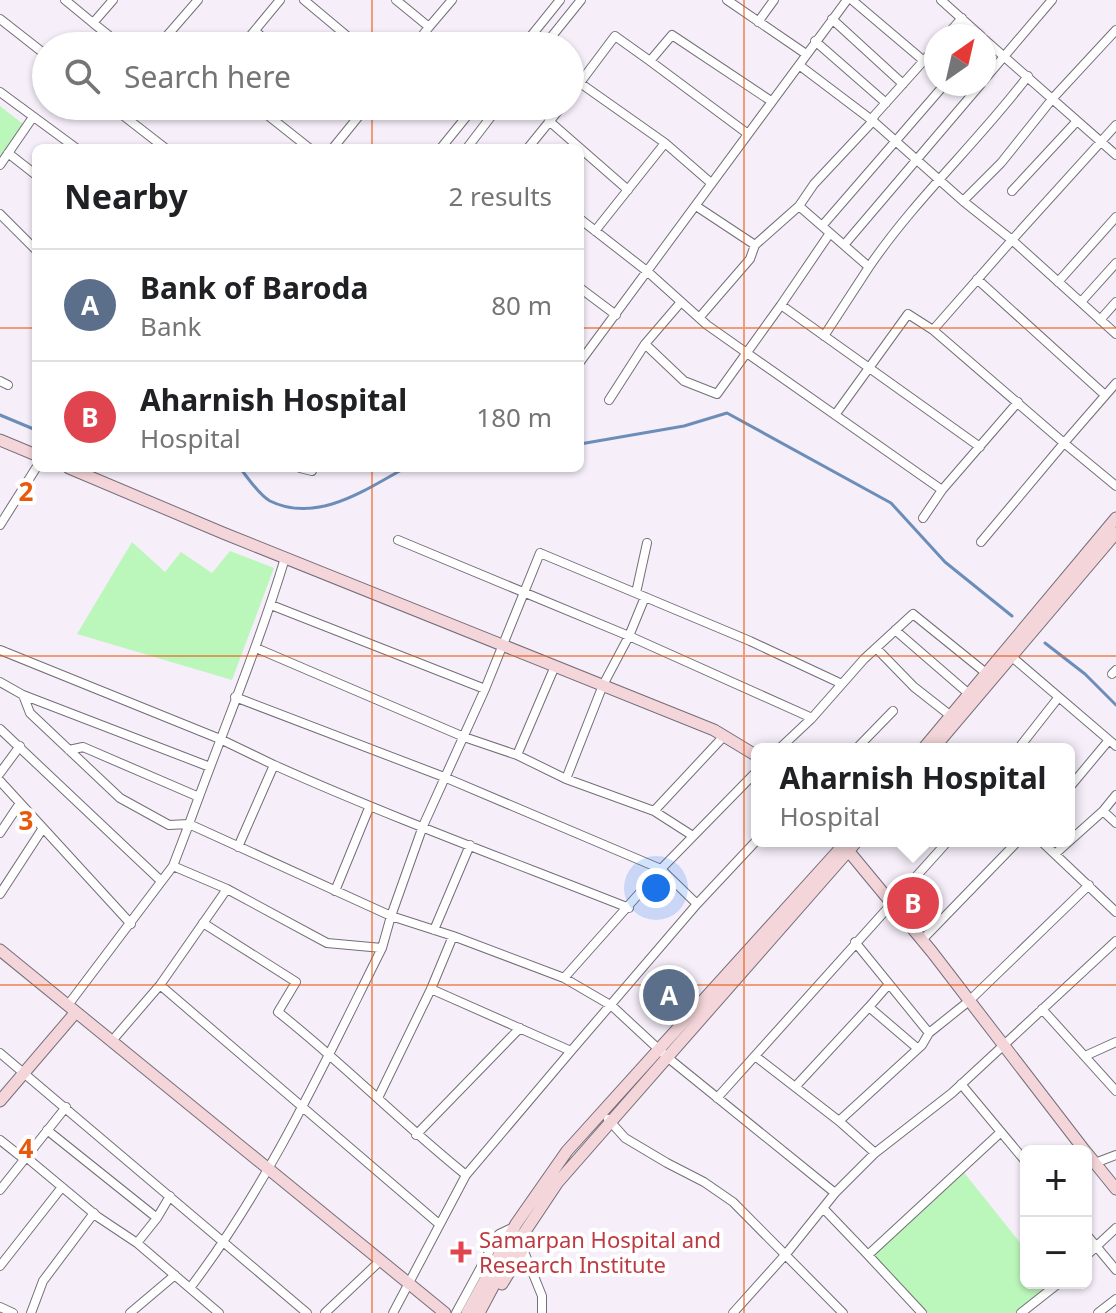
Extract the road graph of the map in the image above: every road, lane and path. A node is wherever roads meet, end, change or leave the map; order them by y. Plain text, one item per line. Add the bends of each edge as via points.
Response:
1 (65, 0) edge
2 (113, 0) edge
3 (198, 0) edge
4 (280, 0) edge
5 (304, 0) edge
6 (396, 0) edge
7 (452, 0) edge
8 (560, 0) edge
9 (581, 0) edge
10 (727, 0) edge
11 (774, 0) edge
12 (850, 0) edge
13 (941, 0) edge
14 (1052, 0) edge
15 (962, 18) junction
16 (0, 19) edge
17 (832, 19) junction
18 (758, 22) junction
19 (93, 23) junction
20 (957, 24) edge
21 (968, 24) edge
22 (429, 27) junction
23 (1116, 30) edge
24 (255, 31) edge
25 (104, 32) edge
26 (170, 32) edge
27 (342, 32) edge
28 (425, 32) edge
29 (534, 32) edge
30 (555, 32) edge
31 (815, 41) junction
32 (32, 44) edge
33 (996, 48) edge
34 (806, 54) junction
35 (1005, 55) junction
36 (650, 61) junction
37 (924, 61) joint
38 (799, 65) junction
39 (996, 66) edge
40 (1028, 76) junction
41 (584, 78) edge
42 (903, 84) junction
43 (584, 86) edge
44 (0, 92) edge
45 (935, 96) edge
46 (970, 96) edge
47 (1053, 98) junction
48 (771, 101) junction
49 (886, 103) junction
50 (32, 116) edge
51 (32, 118) edge
52 (37, 120) edge
53 (129, 120) edge
54 (274, 120) edge
55 (356, 120) edge
56 (464, 120) edge
57 (488, 120) edge
58 (549, 121) joint
59 (873, 121) junction
60 (1077, 121) junction
61 (1116, 125) edge
62 (748, 134) junction
63 (895, 142) junction
64 (1101, 142) junction
65 (665, 143) junction
66 (70, 144) edge
67 (160, 144) edge
68 (304, 144) edge
69 (336, 144) edge
70 (444, 144) edge
71 (470, 144) edge
72 (531, 144) edge
73 (575, 144) edge
74 (584, 152) edge
75 (8, 153) junction
76 (1116, 155) edge
77 (917, 160) junction
78 (0, 165) edge
79 (32, 172) edge
80 (938, 179) junction
81 (711, 183) junction
82 (628, 190) junction
83 (1012, 191) dead end
84 (963, 201) junction
85 (696, 206) junction
86 (799, 206) junction
87 (0, 214) edge
88 (1116, 217) edge
89 (584, 222) edge
90 (822, 226) junction
91 (595, 231) junction
92 (830, 233) junction
93 (1012, 240) junction
94 (755, 245) junction
95 (844, 245) junction
96 (32, 246) edge
97 (1116, 263) edge
98 (869, 267) junction
99 (648, 272) junction
100 (977, 279) junction
101 (1058, 282) junction
102 (584, 291) edge
103 (681, 302) junction
104 (1081, 302) junction
105 (1116, 302) edge
106 (781, 305) junction
107 (616, 315) junction
108 (699, 318) junction
109 (1100, 320) junction
110 (933, 330) junction
111 (1116, 334) edge
112 (824, 336) junction
113 (645, 344) junction
114 (746, 353) junction
115 (584, 357) edge
116 (869, 369) junction
117 (1116, 383) edge
118 (1105, 395) junction
119 (609, 400) dead end
120 (1018, 402) junction
121 (835, 415) junction
122 (0, 440) edge
123 (1064, 443) junction
124 (980, 447) junction
125 (32, 453) edge
126 (33, 472) edge
127 (94, 473) edge
128 (1116, 486) edge
129 (942, 490) junction
130 (923, 518) dead end
131 (1116, 518) edge
132 (0, 525) edge
133 (1116, 533) edge
134 (398, 540) dead end
135 (981, 542) dead end
136 (647, 543) dead end
137 (285, 558) junction
138 (524, 594) junction
139 (640, 595) junction
140 (271, 605) junction
141 (1030, 626) junction
142 (895, 630) junction
143 (629, 636) junction
144 (502, 645) junction
145 (256, 648) junction
146 (876, 648) junction
147 (0, 650) edge
148 (1012, 657) junction
149 (555, 666) junction
150 (986, 673) junction
151 (0, 682) edge
152 (842, 684) junction
153 (603, 685) junction
154 (485, 689) junction
155 (969, 694) junction
156 (23, 695) junction
157 (235, 697) junction
158 (1058, 698) junction
159 (893, 711) dead end
160 (951, 716) junction
161 (812, 718) junction
162 (0, 729) edge
163 (724, 736) junction
164 (464, 737) junction
165 (220, 739) junction
166 (785, 743) edge
167 (862, 743) edge
168 (935, 743) edge
169 (936, 743) edge
170 (1023, 743) edge
171 (1112, 743) edge
172 (20, 746) junction
173 (69, 750) junction
174 (751, 752) edge
175 (517, 755) junction
176 (274, 765) junction
177 (210, 767) junction
178 (0, 773) edge
179 (444, 777) junction
180 (751, 777) edge
181 (566, 779) junction
182 (0, 781) edge
183 (1075, 782) edge
184 (1116, 795) edge
185 (199, 797) junction
186 (20, 803) junction
187 (369, 808) junction
188 (654, 811) junction
189 (1103, 811) junction
190 (1116, 823) edge
191 (189, 824) junction
192 (423, 826) junction
193 (43, 828) junction
194 (0, 833) edge
195 (693, 836) junction
196 (1075, 836) edge
197 (470, 845) junction
198 (751, 846) edge
199 (238, 847) junction
200 (843, 847) edge
201 (847, 847) edge
202 (942, 847) edge
203 (1012, 847) edge
204 (1047, 847) edge
205 (1063, 847) edge
206 (1055, 854) junction
207 (173, 866) junction
208 (661, 869) junction
209 (161, 881) junction
210 (1089, 885) junction
211 (227, 889) junction
212 (335, 891) junction
213 (0, 894) edge
214 (891, 902) junction
215 (697, 904) junction
216 (629, 908) junction
217 (1116, 912) edge
218 (391, 916) junction
219 (203, 923) junction
220 (131, 924) junction
221 (434, 930) junction
222 (453, 936) junction
223 (922, 940) junction
224 (1116, 941) edge
225 (855, 942) junction
226 (382, 948) junction
227 (0, 950) edge
228 (564, 978) junction
229 (889, 984) junction
230 (160, 985) junction
231 (431, 989) junction
232 (969, 1001) junction
233 (612, 1006) junction
234 (869, 1007) junction
235 (72, 1009) junction
236 (1042, 1009) junction
237 (520, 1028) junction
238 (929, 1033) junction
239 (111, 1042) junction
240 (1116, 1042) edge
241 (1002, 1045) junction
242 (917, 1048) junction
243 (571, 1051) junction
244 (330, 1052) junction
245 (0, 1053) edge
246 (663, 1053) junction
247 (755, 1056) junction
248 (1085, 1056) junction
249 (25, 1072) junction
250 (961, 1084) junction
251 (795, 1087) junction
252 (1116, 1091) edge
253 (378, 1098) junction
254 (717, 1098) junction
255 (0, 1101) edge
256 (66, 1107) junction
257 (301, 1108) junction
258 (606, 1117) junction
259 (839, 1121) junction
260 (47, 1130) junction
261 (1001, 1132) junction
262 (416, 1135) junction
263 (0, 1140) edge
264 (1081, 1145) edge
265 (875, 1153) junction
266 (1020, 1155) edge
267 (1116, 1155) edge
268 (25, 1158) junction
269 (1092, 1159) edge
270 (1095, 1163) junction
271 (268, 1170) junction
272 (466, 1175) junction
273 (62, 1187) junction
274 (1116, 1189) edge
275 (0, 1190) edge
276 (835, 1193) junction
277 (170, 1196) junction
278 (823, 1208) junction
279 (94, 1213) junction
280 (157, 1218) junction
281 (439, 1224) junction
282 (514, 1227) junction
283 (1116, 1228) edge
284 (1092, 1241) edge
285 (137, 1243) junction
286 (225, 1243) junction
287 (515, 1246) junction
288 (1096, 1246) junction
289 (1092, 1250) edge
290 (786, 1254) junction
291 (868, 1255) junction
292 (380, 1261) junction
293 (0, 1266) edge
294 (1116, 1270) edge
295 (175, 1275) junction
296 (408, 1283) junction
297 (190, 1288) junction
298 (1051, 1289) edge
299 (1116, 1299) edge
300 (0, 1307) edge
301 (841, 1312) edge
302 (13, 1313) edge
303 (31, 1313) edge
304 (130, 1313) edge
305 (219, 1313) edge
306 (307, 1313) edge
307 (325, 1313) edge
308 (393, 1313) edge
309 (445, 1313) edge
310 (456, 1313) edge
311 (467, 1313) edge
312 (482, 1313) edge
313 (542, 1313) edge
314 (733, 1313) edge
315 (922, 1313) edge
316 (1021, 1313) edge
317 (1098, 1313) edge

1 - 19 street
2 - 19 street
3 - 26 street
4 - 24 street
5 - 27 street
6 - 22 street
7 - 22 street
8 - 29 street
9 - 30 street
10 - 18 street
11 - 18 street
12 - 17 street
12 - 37 street
13 - 15 street
14 - 35 street
15 - 20 street
15 - 21 street
16 - 32 street
17 - 31 street
17 - 42 street
18 - 34 street
19 - 25 street
22 - 28 street
23 - 47 street
31 - 34 street
31 - 49 street
33 - 35 street
34 - 38 street
35 - 39 street
35 - 40 street
36 - 41 street via 615,36
36 - 48 street via 672,35
36 - 62 street
37 - 42 street
38 - 48 street
38 - 59 street
40 - 47 street
40 - 80 street via 1001,113
42 - 49 street
43 - 65 street
44 - 50 street
45 - 63 street
46 - 77 street
47 - 60 street
47 - 84 street
48 - 62 street
49 - 59 street
51 - 75 street
52 - 66 street
53 - 67 street
54 - 68 street
55 - 69 street
56 - 70 street
57 - 71 street
58 - 72 street
58 - 73 street
59 - 63 street
59 - 86 street
60 - 64 street
60 - 83 street
61 - 64 street
62 - 81 street
63 - 77 street
63 - 90 street
64 - 76 street
64 - 93 street
65 - 81 street
65 - 82 street
74 - 82 street
75 - 78 street
75 - 79 street
77 - 80 street
77 - 95 street
80 - 84 street
80 - 98 street
81 - 85 street
82 - 91 street
84 - 93 street
85 - 94 street
85 - 99 street
86 - 90 street
86 - 94 street
87 - 96 street
88 - 101 street
89 - 91 street
90 - 92 street
91 - 99 street
92 - 95 street
92 - 106 street
93 - 100 street
93 - 101 street
94 - 108 street via 750,259
95 - 98 street
97 - 104 street
98 - 112 street
99 - 103 street
99 - 107 street
100 - 110 street
100 - 118 street
101 - 104 street
102 - 107 street
103 - 108 street
103 - 113 street
104 - 109 street
105 - 109 street
106 - 112 street
106 - 114 street
107 - 115 street
108 - 114 street
109 - 111 street
110 - 116 street via 908,314
110 - 120 street
112 - 116 street
113 - 114 street via 684,381 717,394
113 - 119 street
114 - 121 street
116 - 121 street
116 - 124 street
117 - 118 street
118 - 123 street
120 - 123 street
120 - 124 street
121 - 129 street
122 - 125 street
123 - 128 street
123 - 135 street
124 - 129 street
126 - 132 street
127 - 137 street
129 - 130 street
131 - 141 street
133 - 141 street
134 - 138 street
136 - 139 street
137 - 140 street
137 - 144 street
138 - 139 street via 540,553
138 - 143 street
138 - 144 street
139 - 143 street
139 - 152 street
140 - 145 street
140 - 154 street
141 - 148 street
141 - 150 street
142 - 146 street
142 - 150 street via 913,614
142 - 155 street
143 - 153 street
143 - 161 street
144 - 149 street
144 - 154 street
145 - 157 street
145 - 164 street
146 - 152 street
146 - 160 street
147 - 165 street
148 - 158 street
148 - 169 street
149 - 153 street
149 - 175 street
150 - 155 street
151 - 156 street
152 - 161 street
153 - 163 street
153 - 181 street
154 - 164 street
155 - 160 street
156 - 173 street via 30,713
156 - 177 street
157 - 165 street
157 - 179 street
158 - 170 street
158 - 171 street
159 - 167 street
160 - 168 street
161 - 166 street
162 - 172 street
163 - 174 street
163 - 188 street
164 - 175 street
164 - 179 street
165 - 176 street
165 - 177 street
171 - 183 street
172 - 178 street
172 - 209 street
173 - 185 street via 83,747
173 - 191 street via 120,798 169,825
175 - 181 street
176 - 187 street
176 - 199 street
177 - 185 street
179 - 192 street
179 - 208 street
180 - 195 street
181 - 188 street
182 - 186 street
184 - 189 street
185 - 191 street
186 - 193 street
186 - 194 street
187 - 192 street
187 - 212 street
188 - 195 street
189 - 190 street
189 - 196 street
191 - 199 street
191 - 207 street
192 - 197 street
192 - 218 street
193 - 213 street
193 - 220 street
195 - 208 street
197 - 216 street
197 - 221 street
198 - 215 street
199 - 212 street
200 - 246 street
201 - 214 street
202 - 214 street
203 - 223 street
204 - 206 street
205 - 206 street
206 - 210 street
207 - 209 street
207 - 211 street
208 - 215 street
208 - 216 street
209 - 220 street
210 - 217 street
210 - 232 street
211 - 219 street
211 - 226 street via 327,943
212 - 218 street
214 - 223 street
214 - 225 street
215 - 233 street
216 - 228 street
218 - 221 street
218 - 226 street
219 - 230 street
219 - 244 street via 296,982 278,1012
220 - 235 street
221 - 222 street
222 - 228 street
222 - 231 street
223 - 232 street
224 - 236 street
225 - 229 street
225 - 247 street
226 - 244 street
227 - 235 street
228 - 233 street
229 - 234 street
229 - 238 street
230 - 239 street
230 - 257 street
231 - 237 street
231 - 253 street
232 - 238 street
232 - 241 street
233 - 243 street
233 - 246 street
234 - 242 street
234 - 251 street
235 - 239 street
235 - 249 street
236 - 241 street
236 - 248 street
237 - 243 street
237 - 262 street
238 - 242 street
239 - 271 street
240 - 248 street
241 - 250 street
241 - 264 street
242 - 259 street
243 - 272 street
244 - 253 street
244 - 257 street
245 - 249 street
246 - 254 street
246 - 258 street
247 - 251 street
247 - 254 street
248 - 252 street
249 - 255 street
249 - 256 street
250 - 261 street
250 - 265 street
251 - 259 street
253 - 262 street
254 - 276 street
256 - 260 street
256 - 277 street
257 - 271 street
257 - 281 street
258 - 282 street via 567,1151
258 - 287 street
258 - 290 street via 625,1138 733,1202
259 - 265 street
260 - 268 street
260 - 280 street
261 - 266 street
261 - 291 street
262 - 272 street
263 - 268 street
265 - 276 street
267 - 270 street
268 - 273 street
268 - 275 street
269 - 270 street
270 - 274 street
271 - 286 street
271 - 292 street
272 - 281 street
273 - 279 street
273 - 293 street
276 - 278 street
277 - 280 street
277 - 286 street
278 - 290 street
278 - 291 street
279 - 285 street
279 - 303 street via 43,1281
280 - 285 street
281 - 296 street
282 - 287 street
282 - 310 street via 499,1234
283 - 288 street
284 - 288 street
285 - 295 street
286 - 297 street
286 - 306 street
287 - 311 street
287 - 312 street
287 - 313 street via 542,1296
288 - 289 street
288 - 294 street
290 - 301 street
290 - 314 street
291 - 315 street
292 - 296 street
292 - 307 street
295 - 297 street
295 - 304 street
296 - 308 street
296 - 309 street
297 - 305 street
298 - 316 street
299 - 317 street
300 - 302 street

